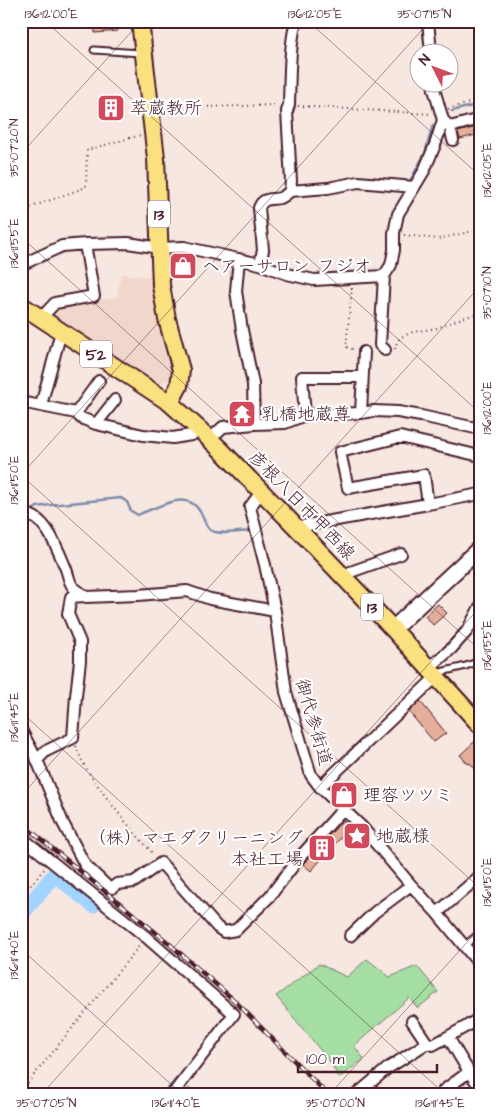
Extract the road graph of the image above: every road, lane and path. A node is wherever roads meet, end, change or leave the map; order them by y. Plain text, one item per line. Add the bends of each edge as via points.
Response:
1 (140, 21) edge
2 (296, 21) edge
3 (428, 21) edge
4 (429, 42) edge
5 (94, 50) dead end
6 (144, 53) junction
7 (435, 92) edge
8 (480, 100) edge
9 (290, 105) junction
10 (150, 108) junction
11 (480, 120) edge
12 (444, 121) junction
13 (153, 132) junction
14 (453, 140) dead end
15 (414, 187) junction
16 (290, 191) junction
17 (21, 211) edge
18 (472, 231) dead end
19 (394, 233) junction
20 (85, 244) junction
21 (160, 248) junction
22 (239, 259) junction
23 (260, 264) junction
24 (21, 265) edge
25 (384, 276) junction
26 (353, 278) junction
27 (21, 305) edge
28 (480, 313) edge
29 (41, 318) junction
30 (62, 332) junction
31 (385, 350) joint
32 (364, 352) joint
33 (362, 377) junction
34 (99, 381) dead end
35 (115, 400) dead end
36 (21, 402) edge
37 (170, 403) junction
38 (41, 405) junction
39 (76, 413) junction
40 (361, 413) junction
41 (305, 414) junction
42 (96, 424) junction
43 (254, 424) junction
44 (480, 429) edge
45 (205, 435) junction
46 (480, 456) edge
47 (262, 492) junction
48 (480, 494) edge
49 (428, 504) junction
50 (21, 514) edge
51 (297, 528) junction
52 (480, 548) edge
53 (401, 554) dead end
54 (342, 575) junction
55 (85, 596) junction
56 (480, 607) edge
57 (275, 611) junction
58 (393, 629) junction
59 (480, 661) edge
60 (432, 673) junction
61 (480, 725) edge
62 (21, 730) edge
63 (73, 738) junction
64 (37, 760) junction
65 (320, 787) junction
66 (343, 809) junction
67 (21, 837) edge
68 (51, 861) junction
69 (161, 863) junction
70 (480, 876) edge
71 (411, 885) junction
72 (21, 897) edge
73 (437, 912) junction
74 (480, 932) edge
75 (350, 936) dead end
76 (146, 937) junction
77 (464, 946) junction
78 (480, 965) edge
79 (480, 1018) edge
80 (412, 1021) dead end
81 (448, 1037) junction
82 (427, 1042) junction
83 (469, 1072) junction
84 (480, 1087) edge
85 (21, 1091) edge
86 (357, 1094) edge
87 (172, 1095) edge
88 (447, 1095) edge

1 - 6 main road, 13
2 - 9 street via 290,60
3 - 4 street
5 - 6 lane
6 - 10 main road, 13
7 - 12 street
8 - 12 path via 447,110
9 - 10 path
9 - 12 path
9 - 16 street via 287,111
10 - 13 main road, 13
11 - 12 street
12 - 14 street
12 - 15 street
13 - 17 path via 87,150 86,187
13 - 21 main road, 13
15 - 16 street via 358,182
15 - 19 street via 398,214
16 - 23 street via 282,197 261,202 263,250
18 - 19 path via 438,239
19 - 25 street via 391,265
20 - 21 street via 128,243
20 - 24 street via 62,246
20 - 29 street via 94,296 55,303
21 - 22 street via 184,248
21 - 37 main road, 13 via 167,319 181,370 179,386
22 - 23 street
22 - 43 street via 236,291 253,384
23 - 26 street via 314,280
25 - 26 street
25 - 31 street via 380,346
26 - 32 path via 346,347
27 - 29 main road, 52
28 - 31 path via 437,328 413,332 401,337 394,350
29 - 30 main road, 52
30 - 37 main road, 52
30 - 38 street
32 - 33 street
33 - 40 street
33 - 41 street via 302,377
34 - 39 street
35 - 42 street
36 - 38 street
37 - 45 main road, 彦根八日市甲西線 / 13
38 - 39 street
39 - 42 street
40 - 41 street
40 - 44 street via 398,412
41 - 43 street via 285,423
42 - 45 street via 143,435 174,438
43 - 45 street via 223,427
45 - 47 main road, 彦根八日市甲西線 / 13
46 - 49 street via 400,437 340,452 348,488 424,475
47 - 51 main road, 彦根八日市甲西線 / 13
47 - 57 street, 御代参街道 via 250,507
48 - 49 street
49 - 51 street
50 - 55 street via 35,516 43,523 72,586
51 - 54 main road, 彦根八日市甲西線 / 13
52 - 58 street
53 - 54 street
54 - 58 main road, 彦根八日市甲西線 / 13
55 - 57 street via 187,591 210,599
55 - 63 street via 71,597 68,614 80,642
56 - 60 street via 467,631
57 - 65 street, 御代参街道 via 286,692 311,775
58 - 60 main road, 彦根八日市甲西線 / 13
59 - 60 lane
60 - 61 main road, 彦根八日市甲西線 / 13
60 - 65 street
62 - 64 street
63 - 64 street via 46,751
63 - 69 path via 87,770 104,796
64 - 69 street via 63,823 85,865 108,887 134,882
65 - 66 street, 御代参街道
66 - 69 street via 270,896 236,930 224,932 217,927
66 - 71 street, 御代参街道
67 - 68 street
68 - 72 path
68 - 76 street
70 - 73 street
71 - 73 street, 御代参街道
71 - 75 street
73 - 77 street, 御代参街道
74 - 77 lane
76 - 85 path
76 - 87 street via 234,1014
77 - 78 street, 御代参街道
79 - 81 street
80 - 82 street
81 - 82 street via 433,1045
81 - 83 street
82 - 86 street
83 - 84 street
83 - 88 street via 444,1090

